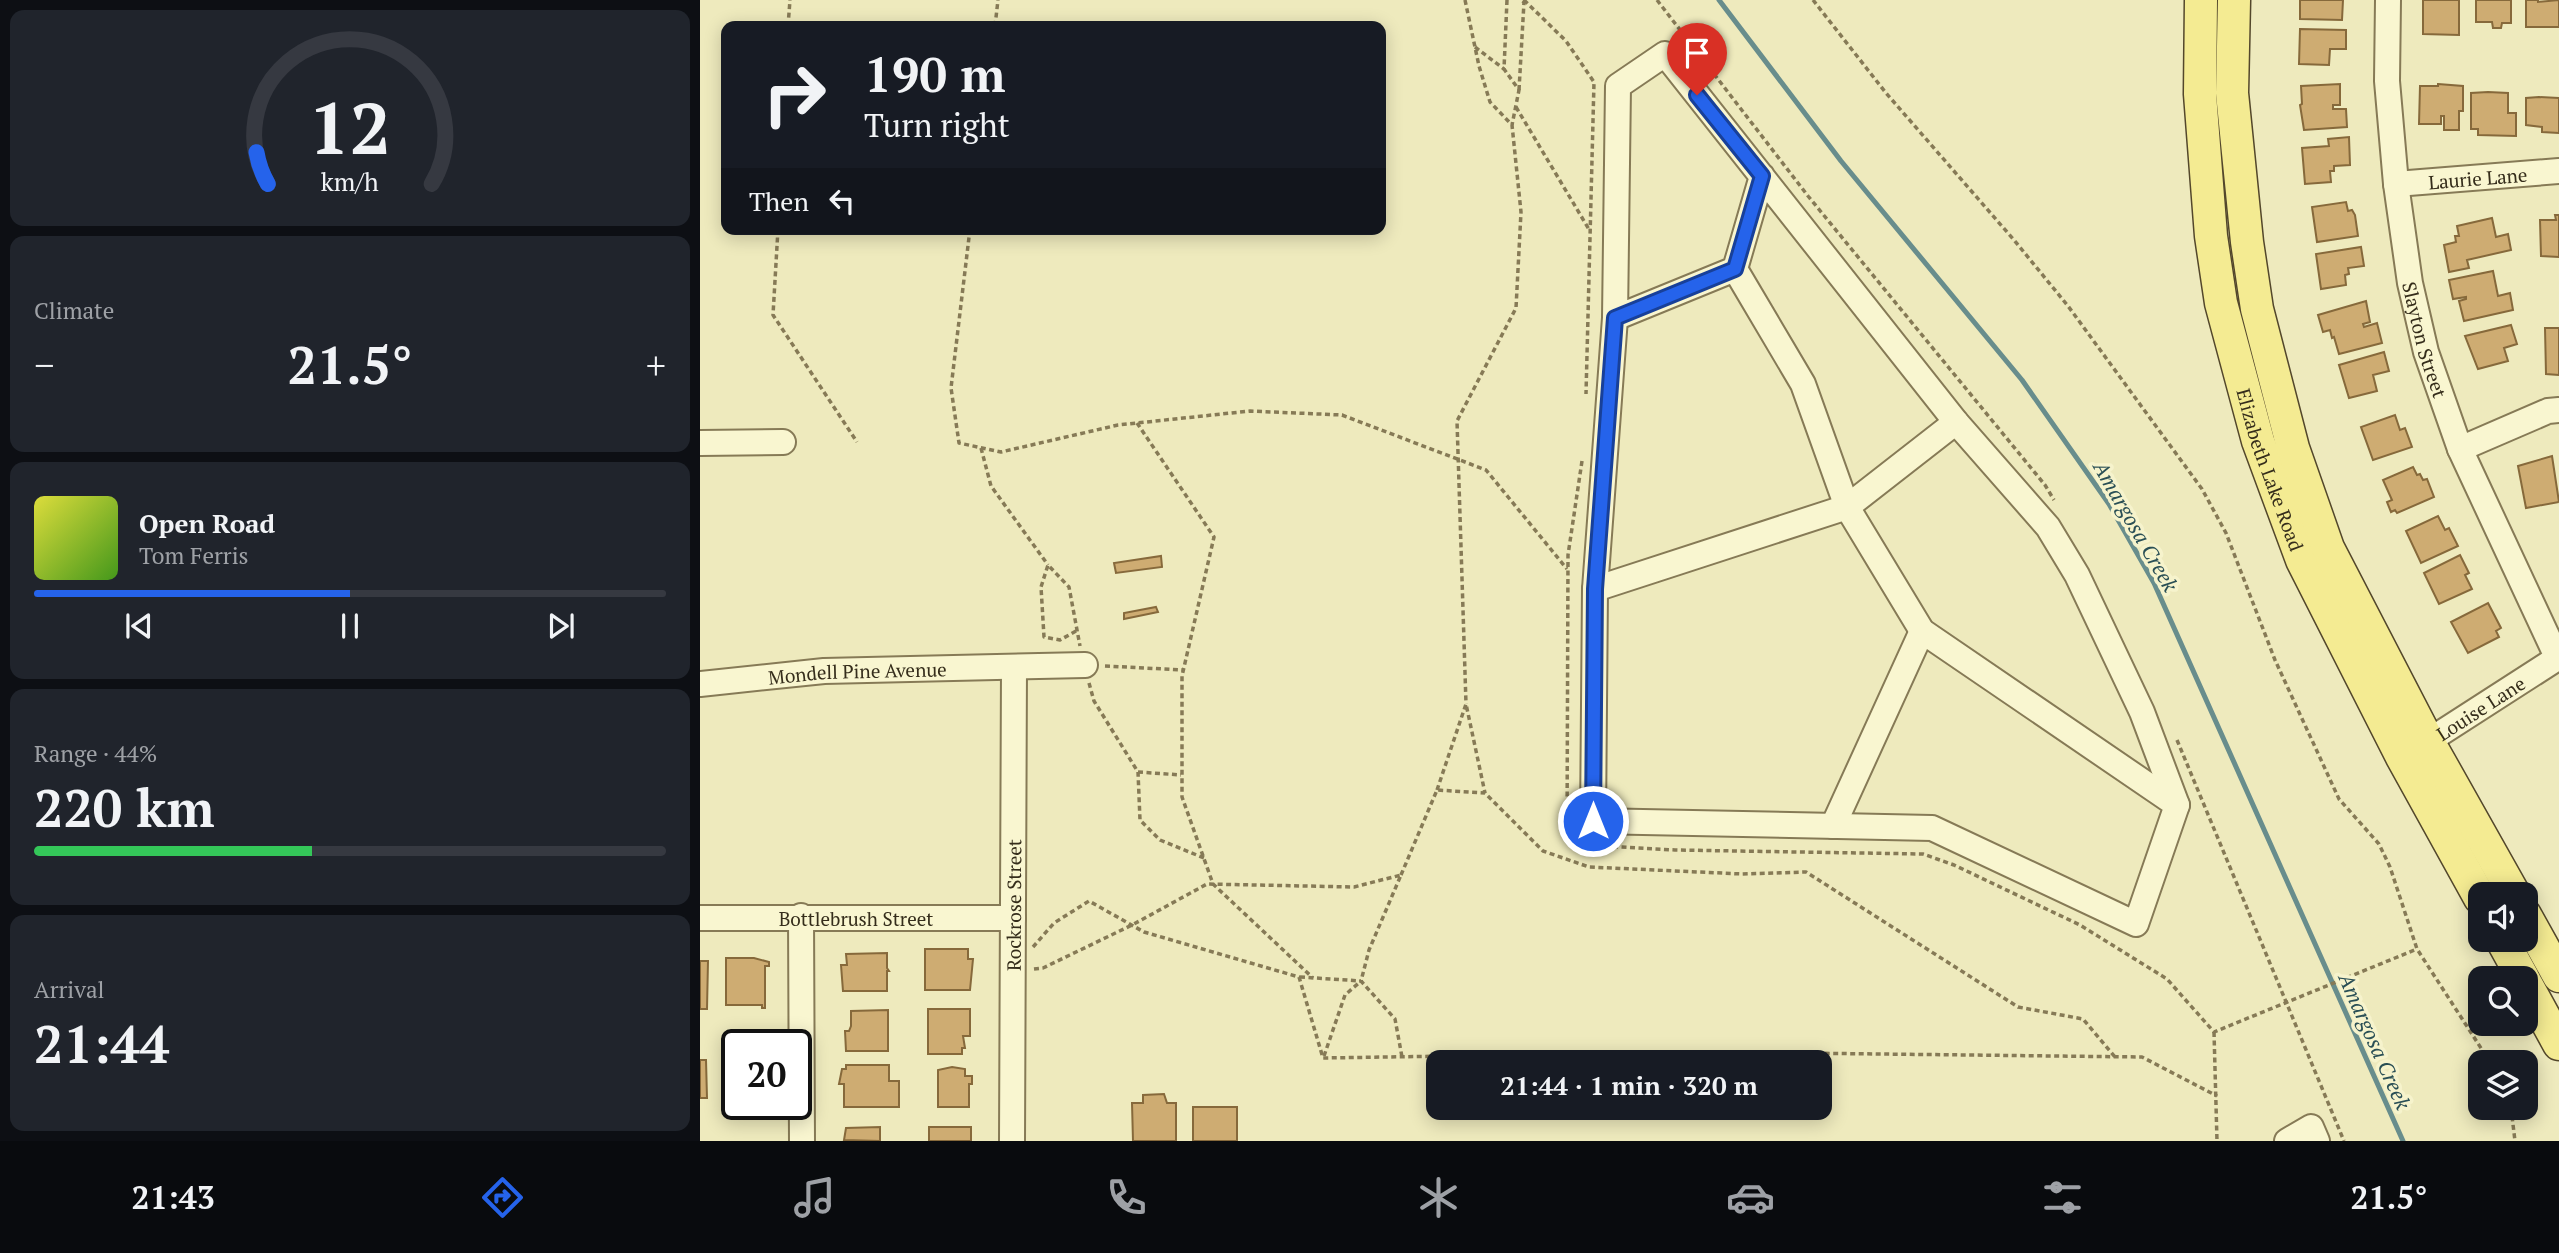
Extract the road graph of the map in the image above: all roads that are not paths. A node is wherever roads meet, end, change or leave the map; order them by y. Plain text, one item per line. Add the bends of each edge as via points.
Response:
1 (2201, 0) edge
2 (2234, 0) edge
3 (2388, 0) edge
4 (2559, 171) edge
5 (1762, 176) junction
6 (2396, 184) junction
7 (1735, 269) junction
8 (1615, 318) junction
9 (2559, 411) edge
10 (1956, 422) junction
11 (783, 442) dead end
12 (700, 443) edge
13 (2460, 449) junction
14 (1847, 507) junction
15 (1595, 589) junction
16 (1922, 631) junction
17 (2558, 657) edge
18 (1085, 665) road end
19 (1014, 668) junction
20 (700, 684) edge
21 (2415, 750) junction
22 (2178, 805) junction
23 (1833, 826) junction
24 (2473, 882) edge
25 (2506, 882) edge
26 (801, 916) junction
27 (700, 918) edge
28 (1013, 918) junction
29 (2538, 938) edge
30 (2559, 976) edge
31 (2538, 1006) edge
32 (2559, 1044) edge
33 (802, 1141) edge
34 (1012, 1141) edge
35 (2287, 1141) edge
36 (2317, 1141) edge

1 - 21 main road, Elizabeth Lake Road via 2200,94 2211,236 2221,303 2258,441 2302,560
2 - 21 main road, Elizabeth Lake Road via 2232,93 2257,309 2293,448 2328,548
3 - 6 street, Slayton Street via 2387,81
4 - 6 street, Laurie Lane
5 - 7 street
5 - 8 street via 1665,54 1619,86
5 - 10 street
6 - 13 street, Slayton Street via 2410,283 2426,352
7 - 8 street
7 - 14 street via 1803,384
8 - 15 street
9 - 13 street via 2548,411
10 - 14 street
10 - 22 street via 2048,527 2077,575 2142,712
11 - 12 street
13 - 17 street, Slayton Street
14 - 15 street
14 - 16 street
15 - 23 street via 1593,821
16 - 22 street
16 - 23 street
17 - 21 street, Louise Lane
18 - 19 street, Mondell Pine Avenue
19 - 20 street, Mondell Pine Avenue via 824,671
19 - 28 street, Rockrose Street
21 - 24 main road, Elizabeth Lake Road
21 - 25 main road, Elizabeth Lake Road
22 - 23 street via 2136,923 1932,828
26 - 27 street, Bottlebrush Street
26 - 28 street, Bottlebrush Street
26 - 33 street
28 - 34 street, Rockrose Street
29 - 30 main road
31 - 32 main road
35 - 36 street via 2311,1127

